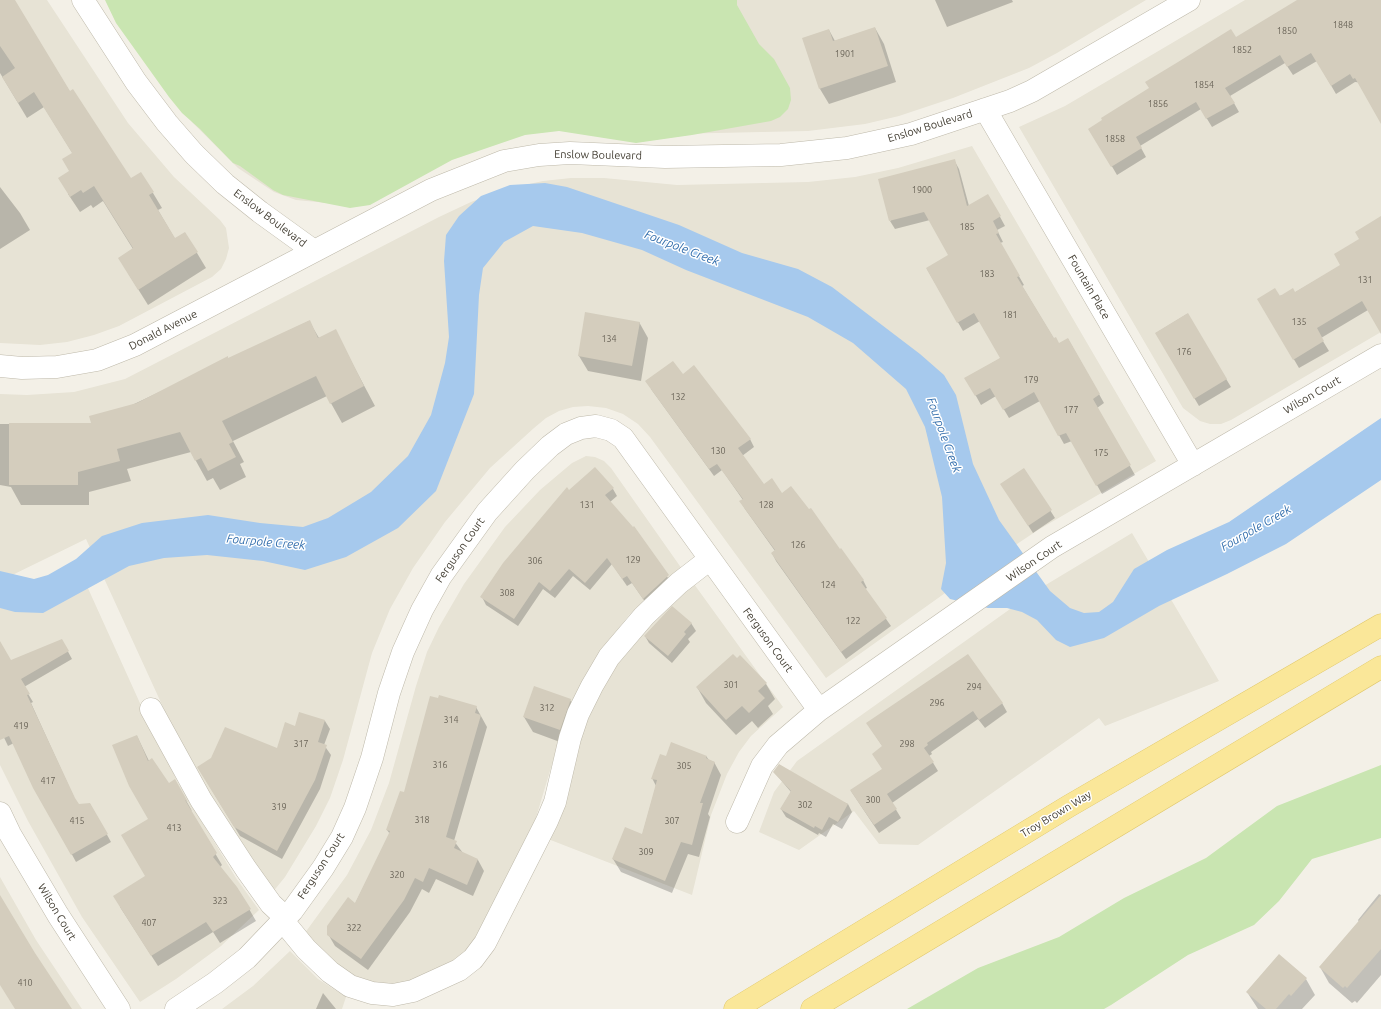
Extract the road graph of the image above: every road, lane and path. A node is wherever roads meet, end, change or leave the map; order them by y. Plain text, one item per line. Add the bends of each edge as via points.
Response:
1 (83, 0) edge
2 (1189, 0) edge
3 (985, 110) junction
4 (314, 251) junction
5 (1381, 355) edge
6 (0, 366) edge
7 (1193, 465) junction
8 (710, 559) junction
9 (1381, 625) edge
10 (1381, 667) edge
11 (151, 709) dead end
12 (819, 710) junction
13 (0, 813) edge
14 (737, 822) dead end
15 (284, 920) junction
16 (119, 1009) edge
17 (176, 1009) edge
18 (735, 1009) edge
19 (812, 1009) edge

1 - 4 street, Enslow Boulevard via 136,82 194,154 231,189
2 - 3 street, Enslow Boulevard via 1032,91
3 - 4 street, Enslow Boulevard via 911,134 847,148 814,152 687,156 570,152 504,161 431,190
3 - 7 street, Fountain Place
4 - 6 street, Donald Avenue via 135,345 97,360 57,367
5 - 7 street, Wilson Court
7 - 12 street, Wilson Court via 1052,547
8 - 12 street, Ferguson Court
8 - 15 street via 679,583 644,616 609,657 578,714 547,821 485,943 473,959 459,970 412,991 393,995 372,993 350,986 330,972 306,949
8 - 15 street, Ferguson Court via 623,438 611,430 596,426 566,434 550,446 487,512 441,576 403,652 372,758 342,837 323,868
9 - 18 main road, Troy Brown Way via 1068,806
10 - 19 main road
11 - 15 street via 201,800
12 - 14 street, Wilson Court via 778,745 762,766
13 - 16 street, Wilson Court via 58,915
15 - 17 street, Ferguson Court via 247,958

